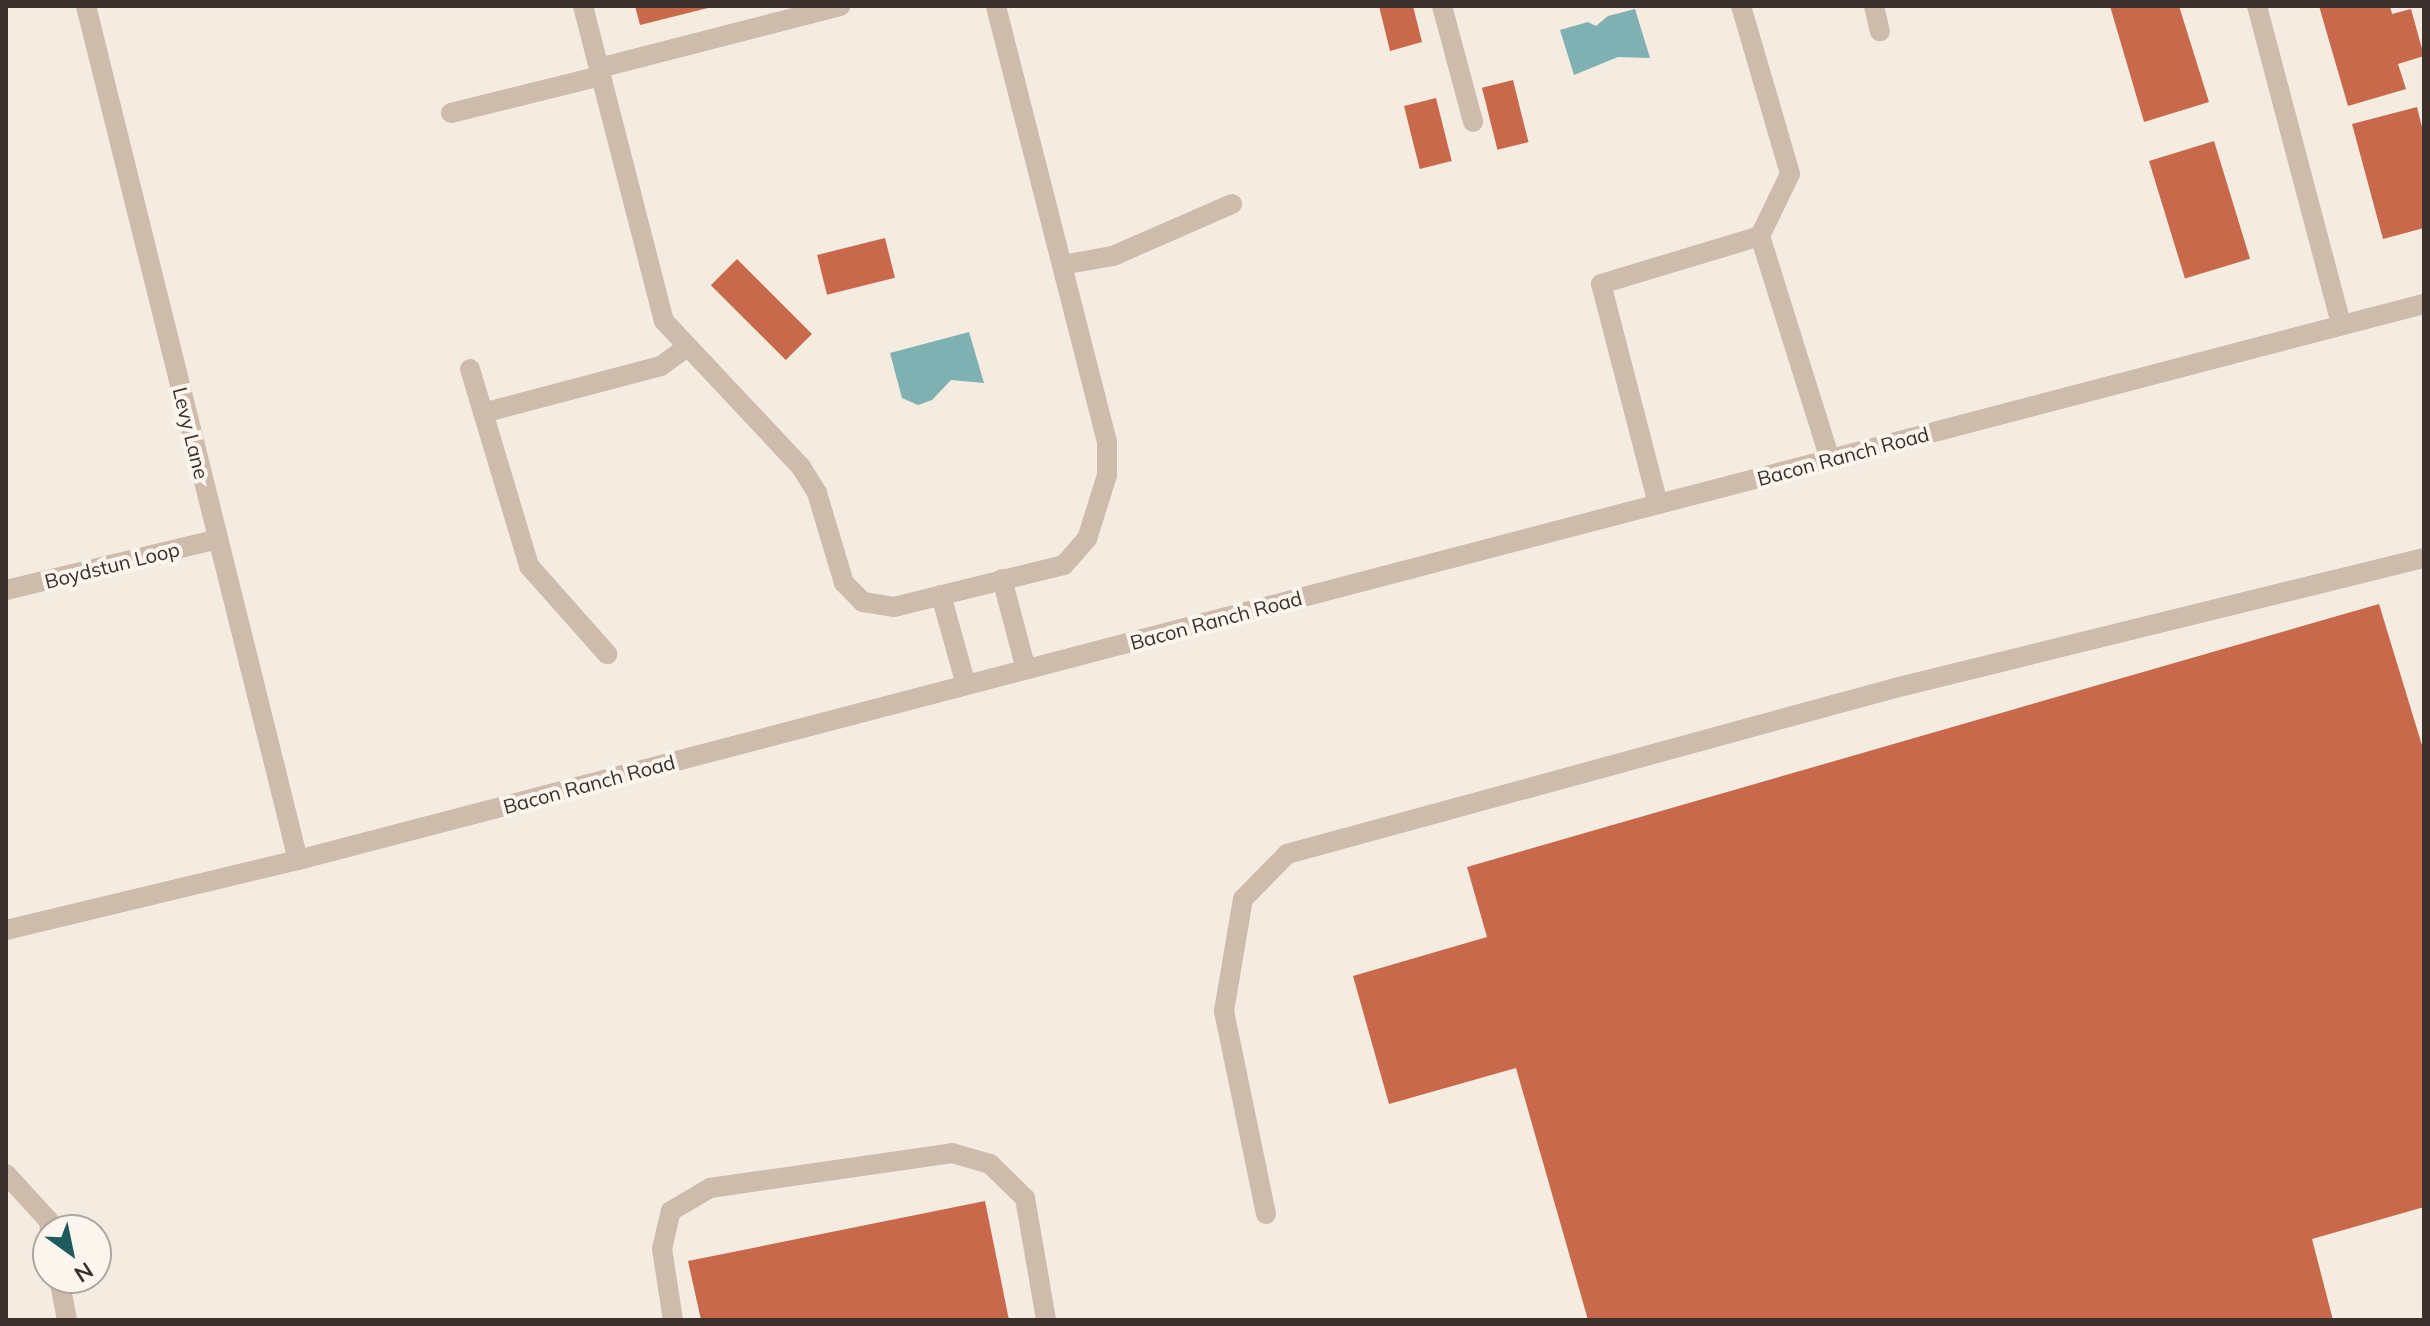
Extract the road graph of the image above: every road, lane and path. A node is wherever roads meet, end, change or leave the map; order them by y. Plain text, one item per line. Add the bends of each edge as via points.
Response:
1 (86, 6) edge
2 (583, 6) edge
3 (840, 6) edge
4 (996, 6) edge
5 (1442, 6) edge
6 (1741, 6) edge
7 (1874, 6) edge
8 (2257, 6) edge
9 (1880, 31) dead end
10 (600, 72) junction
11 (451, 113) dead end
12 (1473, 122) dead end
13 (1232, 204) dead end
14 (1760, 236) junction
15 (1062, 265) junction
16 (2424, 304) edge
17 (2341, 325) junction
18 (687, 347) junction
19 (470, 369) dead end
20 (483, 413) junction
21 (1830, 460) junction
22 (1658, 504) junction
23 (218, 539) junction
24 (2424, 558) edge
25 (1002, 579) junction
26 (6, 590) edge
27 (941, 595) junction
28 (607, 654) dead end
29 (1026, 669) junction
30 (966, 685) junction
31 (298, 860) junction
32 (6, 930) edge
33 (6, 1174) edge
34 (43, 1214) edge
35 (1266, 1214) dead end
36 (62, 1294) edge
37 (67, 1320) edge
38 (673, 1320) edge
39 (1046, 1320) edge

1 - 23 street, Levy Lane
2 - 10 street
3 - 10 street
4 - 15 street
5 - 12 street
6 - 14 street via 1790,174
7 - 9 street
8 - 17 street
10 - 11 street
10 - 18 street via 664,321
13 - 15 street via 1113,256
14 - 21 street
14 - 22 street via 1601,284
15 - 25 street via 1107,442 1107,475 1087,539 1064,565
16 - 17 street, Bacon Ranch Road
17 - 21 street, Bacon Ranch Road
18 - 20 street via 661,366
18 - 27 street via 801,467 817,493 844,583 863,602 894,607
19 - 20 street
20 - 28 street via 529,566
21 - 22 street, Bacon Ranch Road
22 - 29 street, Bacon Ranch Road
23 - 26 street, Boydstun Loop
23 - 31 street, Levy Lane
24 - 35 street via 1880,692 1287,854 1243,899 1224,1011
25 - 27 street
25 - 29 street
27 - 30 street
29 - 30 street, Bacon Ranch Road
30 - 31 street, Bacon Ranch Road
31 - 32 street, Bacon Ranch Road
33 - 34 street
36 - 37 street
38 - 39 street via 662,1249 671,1211 710,1188 952,1153 990,1164 1025,1198

